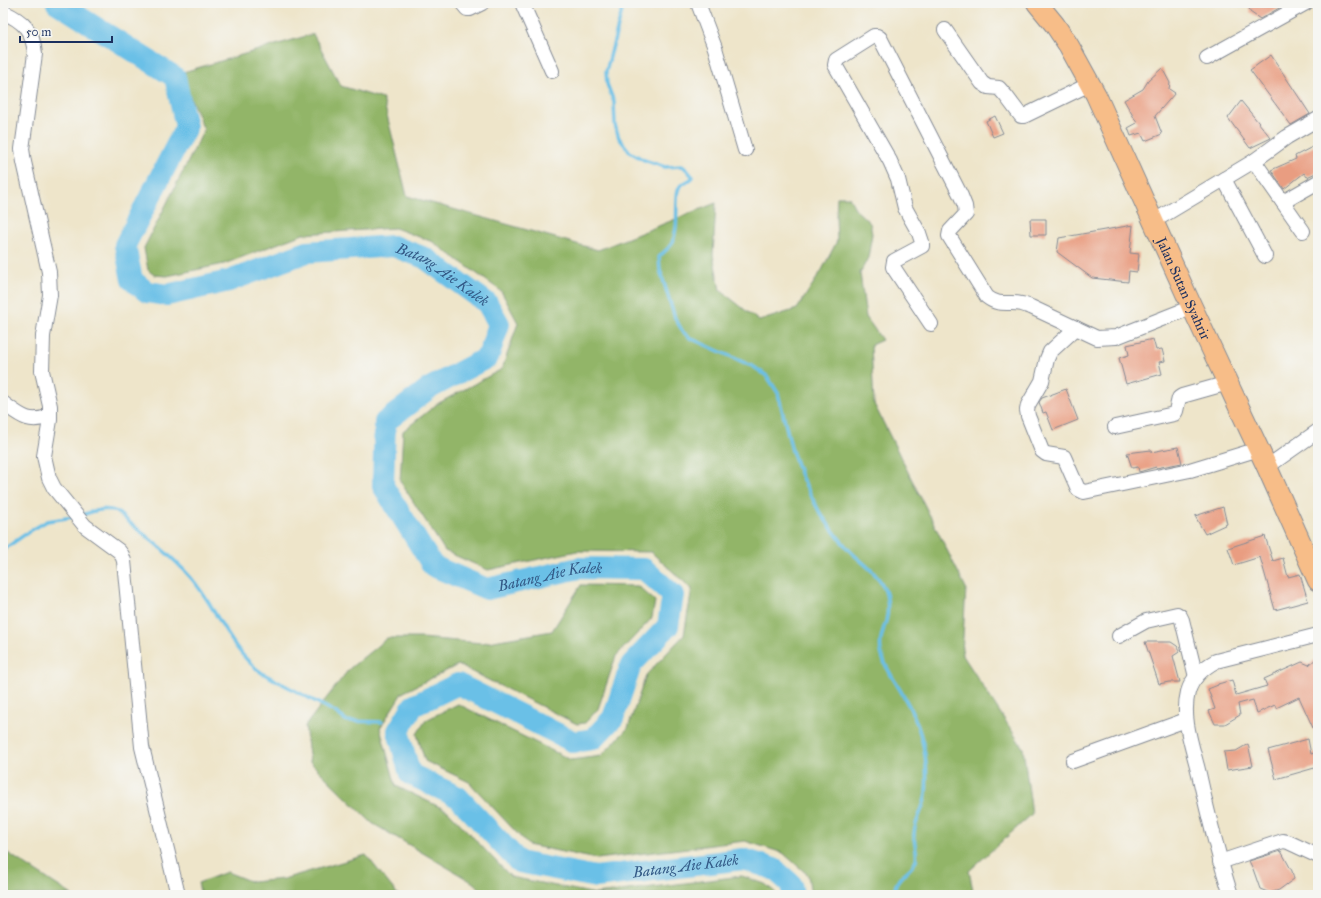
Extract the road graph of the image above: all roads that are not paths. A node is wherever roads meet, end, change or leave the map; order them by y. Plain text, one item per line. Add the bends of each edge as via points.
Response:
1 (462, 3) edge
2 (482, 3) edge
3 (522, 3) edge
4 (698, 3) edge
5 (1037, 3) edge
6 (1306, 3) edge
7 (3, 12) edge
8 (945, 30) dead end
9 (1207, 58) dead end
10 (552, 71) dead end
11 (1090, 84) junction
12 (1318, 119) edge
13 (745, 150) dead end
14 (1254, 161) junction
15 (1224, 179) junction
16 (1318, 182) edge
17 (1284, 202) junction
18 (1154, 221) junction
19 (1303, 231) dead end
20 (1265, 256) dead end
21 (1192, 307) junction
22 (931, 324) dead end
23 (1076, 328) junction
24 (1228, 383) junction
25 (3, 403) edge
26 (50, 416) junction
27 (1115, 427) dead end
28 (1318, 431) edge
29 (1259, 449) junction
30 (1268, 467) junction
31 (1318, 581) edge
32 (1318, 635) edge
33 (1119, 636) dead end
34 (1196, 677) junction
35 (1186, 720) junction
36 (1073, 761) dead end
37 (1318, 856) edge
38 (1220, 862) junction
39 (178, 895) edge
40 (1231, 895) edge

1 - 2 street via 470,9
3 - 10 street
4 - 13 street via 715,48
5 - 11 highway, Jalan Sutan Syahrir via 1062,36
6 - 9 street
7 - 26 street via 28,29 34,45 35,54 22,148 50,283 43,336 42,371
8 - 11 street via 982,83 988,87 999,88 1021,116
11 - 18 highway, Jalan Sutan Syahrir
12 - 14 street
14 - 15 street
14 - 17 street
15 - 18 street
15 - 20 street
16 - 17 street
17 - 19 street
18 - 21 highway, Jalan Sutan Syahrir
21 - 23 street via 1116,337 1097,338
21 - 24 highway, Jalan Sutan Syahrir
22 - 23 street via 893,267 894,261 922,246 919,233 906,208 890,161 834,64 836,60 874,36 880,38 961,196 966,214 950,231 949,236 987,296 999,303 1021,304
23 - 29 street via 1050,352 1042,381 1027,410 1040,448 1046,454 1064,457 1081,491 1190,470
24 - 27 street via 1182,396 1174,414
24 - 29 highway, Jalan Sutan Syahrir
25 - 26 street via 31,420
26 - 39 street via 44,461 51,483 85,526 119,552 124,561 142,747
28 - 30 street
29 - 30 highway, Jalan Sutan Syahrir
30 - 31 highway, Jalan Sutan Syahrir
32 - 34 street via 1216,661 1205,667
33 - 34 street via 1146,621 1177,614 1182,620
34 - 35 street via 1188,691
35 - 36 street
35 - 38 street
37 - 38 street via 1283,841
38 - 40 street

